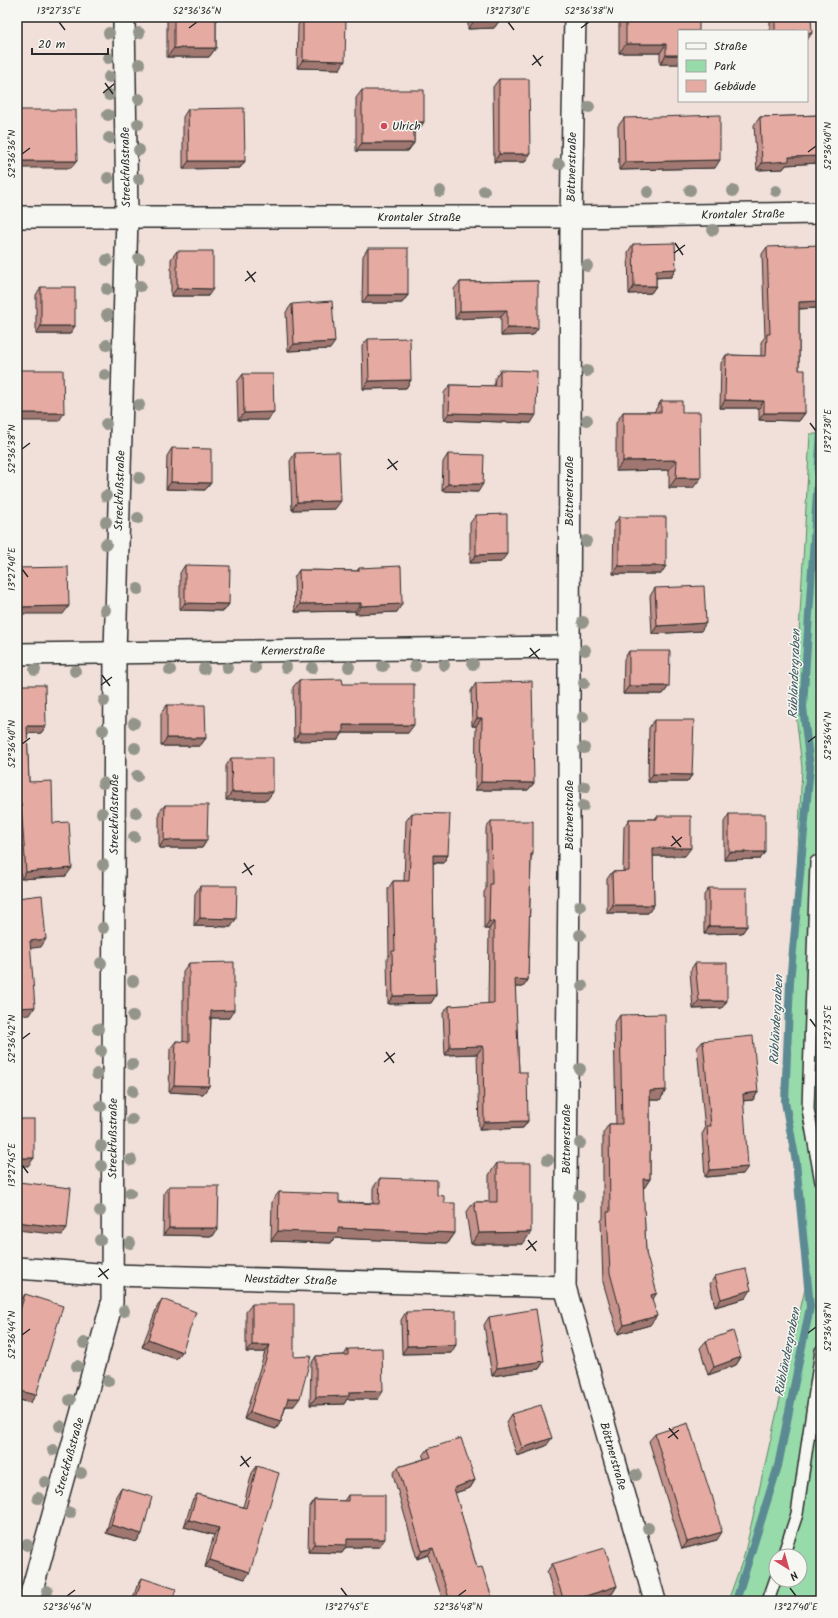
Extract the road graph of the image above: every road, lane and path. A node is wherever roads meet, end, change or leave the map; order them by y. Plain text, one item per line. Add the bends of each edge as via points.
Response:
1 (124, 17) edge
2 (575, 17) edge
3 (821, 213) edge
4 (17, 217) edge
5 (127, 217) junction
6 (571, 217) junction
7 (569, 647) junction
8 (115, 653) junction
9 (17, 654) edge
10 (816, 862) dead end
11 (821, 1182) edge
12 (17, 1268) edge
13 (112, 1276) junction
14 (565, 1287) junction
15 (821, 1351) edge
16 (786, 1548) edge
17 (773, 1588) edge
18 (29, 1601) edge
19 (655, 1601) edge
20 (768, 1601) edge

1 - 5 street, Streckfußstraße
2 - 6 street, Böttnerstraße
3 - 6 street, Krontaler Straße
4 - 5 street, Krontaler Straße
5 - 6 street, Krontaler Straße
5 - 8 street, Streckfußstraße
6 - 7 street, Böttnerstraße
7 - 8 street, Kernerstraße
7 - 14 street, Böttnerstraße
8 - 9 street, Kernerstraße
8 - 13 street, Streckfußstraße
10 - 11 lane via 808,1109
12 - 13 street, Neustädter Straße
13 - 14 street, Neustädter Straße
13 - 18 street, Streckfußstraße via 112,1302
14 - 19 street, Böttnerstraße
15 - 16 lane via 797,1514
17 - 20 lane

